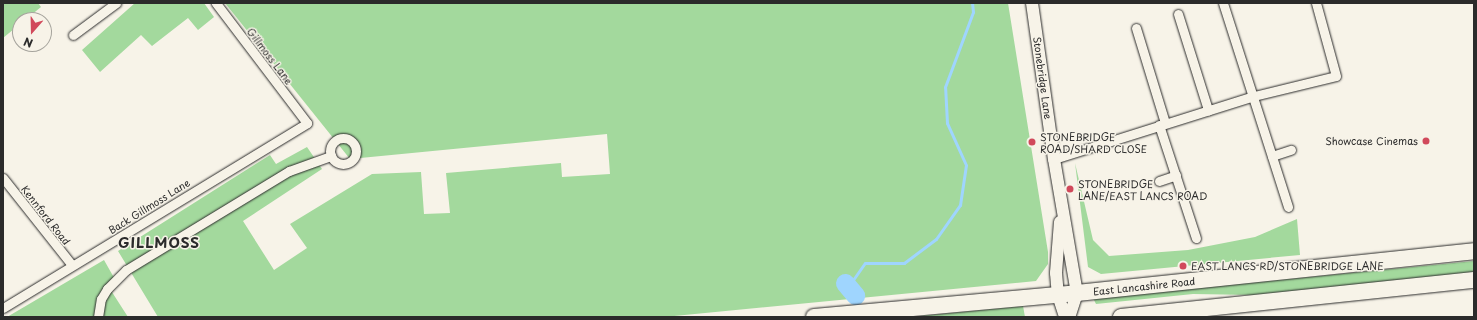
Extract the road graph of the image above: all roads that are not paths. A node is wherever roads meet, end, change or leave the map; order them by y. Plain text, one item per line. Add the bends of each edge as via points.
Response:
1 (116, 3) edge
2 (216, 3) edge
3 (1032, 3) edge
4 (1223, 3) edge
5 (1316, 3) edge
6 (1178, 14) dead end
7 (1136, 28) dead end
8 (73, 35) dead end
9 (1254, 96) junction
10 (1208, 110) junction
11 (306, 123) joint
12 (1162, 124) junction
13 (1291, 150) dead end
14 (331, 156) dead end
15 (1272, 156) junction
16 (1054, 159) junction
17 (1176, 175) junction
18 (3, 178) edge
19 (1159, 181) dead end
20 (6, 189) edge
21 (1061, 203) junction
22 (1288, 207) dead end
23 (1196, 238) dead end
24 (1474, 251) edge
25 (72, 265) junction
26 (1474, 280) edge
27 (1077, 294) junction
28 (1058, 295) junction
29 (3, 308) edge
30 (98, 317) edge
31 (814, 317) edge
32 (1065, 317) edge
33 (1068, 317) edge
34 (1121, 317) edge

1 - 8 street
2 - 11 street, Gillmoss Lane
3 - 16 street, Stonebridge Lane
4 - 9 street
5 - 9 street via 1336,76
6 - 10 street
7 - 12 street
9 - 10 street
9 - 15 street
10 - 12 street
11 - 25 street, Back Gillmoss Lane
12 - 16 street
12 - 17 street
13 - 15 street
14 - 30 street via 289,171 126,270 106,289 101,299
15 - 22 street
16 - 21 street, Stonebridge Lane
17 - 19 street
17 - 23 street
18 - 20 street, Kennford Road
20 - 25 street, Kennford Road
21 - 27 street, Stonebridge Lane
21 - 28 street via 1056,274
24 - 27 highway, East Lancashire Road
25 - 29 street, Back Gillmoss Lane
26 - 34 highway
27 - 28 highway, East Lancashire Road
27 - 33 street
28 - 31 highway, East Lancashire Road
28 - 32 street

